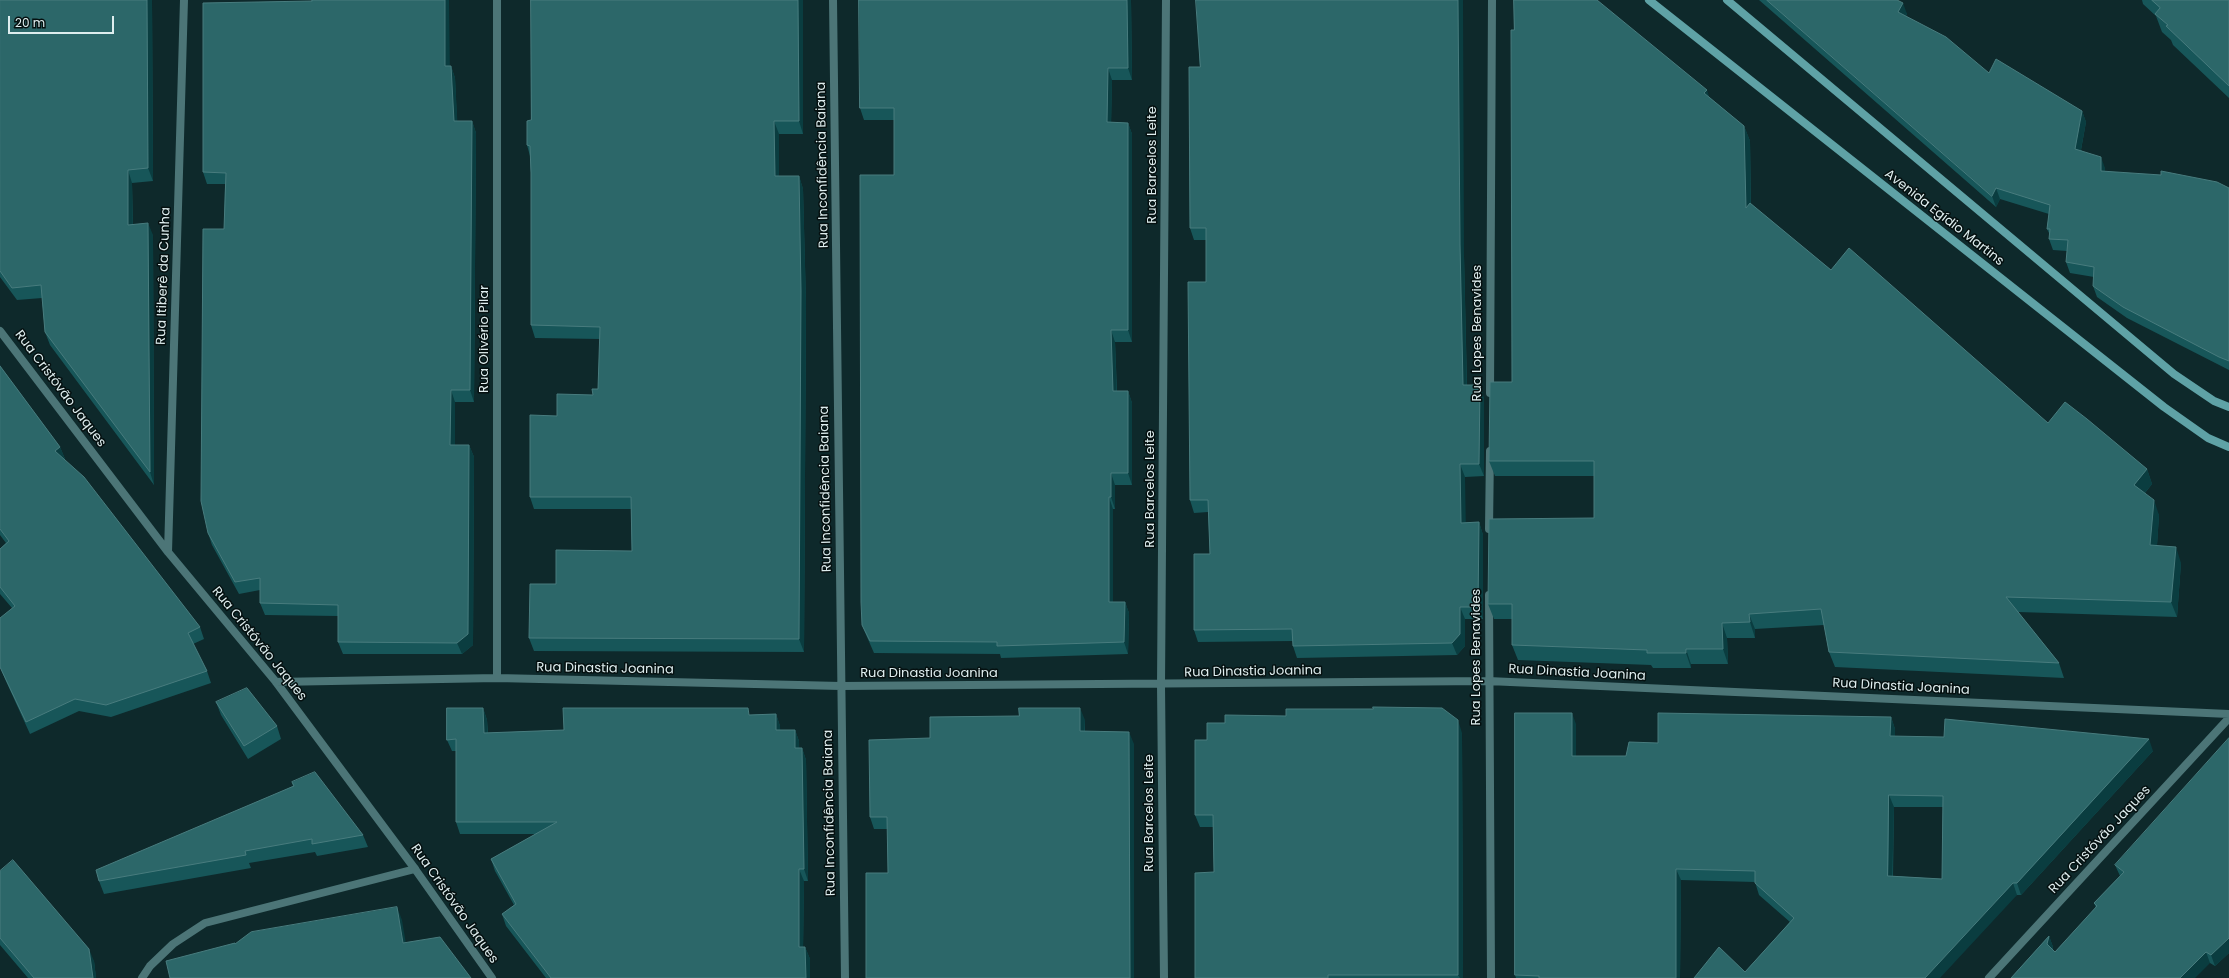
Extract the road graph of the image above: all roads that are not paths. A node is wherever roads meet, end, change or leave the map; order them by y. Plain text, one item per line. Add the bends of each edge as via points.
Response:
1 (184, 0) edge
2 (497, 0) edge
3 (833, 0) edge
4 (1166, 0) edge
5 (1492, 0) edge
6 (1649, 0) edge
7 (1727, 0) edge
8 (0, 331) edge
9 (1490, 404) edge
10 (2229, 407) edge
11 (1490, 443) edge
12 (2229, 447) edge
13 (1489, 538) edge
14 (168, 552) junction
15 (1489, 586) edge
16 (497, 678) junction
17 (1488, 681) junction
18 (276, 682) junction
19 (1162, 685) junction
20 (841, 686) junction
21 (2229, 714) edge
22 (2229, 718) edge
23 (415, 868) junction
24 (142, 978) edge
25 (492, 978) edge
26 (844, 978) edge
27 (1164, 978) edge
28 (1491, 978) edge
29 (1989, 978) edge

1 - 14 street, Rua Itiberê da Cunha
2 - 16 street, Rua Olivério Pilar
3 - 20 street, Rua Inconfidência Baiana
4 - 19 street, Rua Barcelos Leite
5 - 9 street, Rua Lopes Benavides
6 - 12 main road, Avenida Egídio Martins via 2164,407 2208,438
7 - 10 main road, Avenida Egídio Martins via 2174,374 2214,401
8 - 14 street, Rua Cristóvão Jaques
11 - 13 street
14 - 18 street, Rua Cristóvão Jaques
15 - 17 street, Rua Lopes Benavides
16 - 18 street, Rua Dinastia Joanina
16 - 20 street, Rua Dinastia Joanina
17 - 19 street, Rua Dinastia Joanina
17 - 21 street, Rua Dinastia Joanina
17 - 28 street, Rua Lopes Benavides
18 - 23 street, Rua Cristóvão Jaques
19 - 20 street, Rua Dinastia Joanina
19 - 27 street, Rua Barcelos Leite
20 - 26 street, Rua Inconfidência Baiana
22 - 29 street, Rua Cristóvão Jaques
23 - 24 street via 205,923 174,944 150,966
23 - 25 street, Rua Cristóvão Jaques

